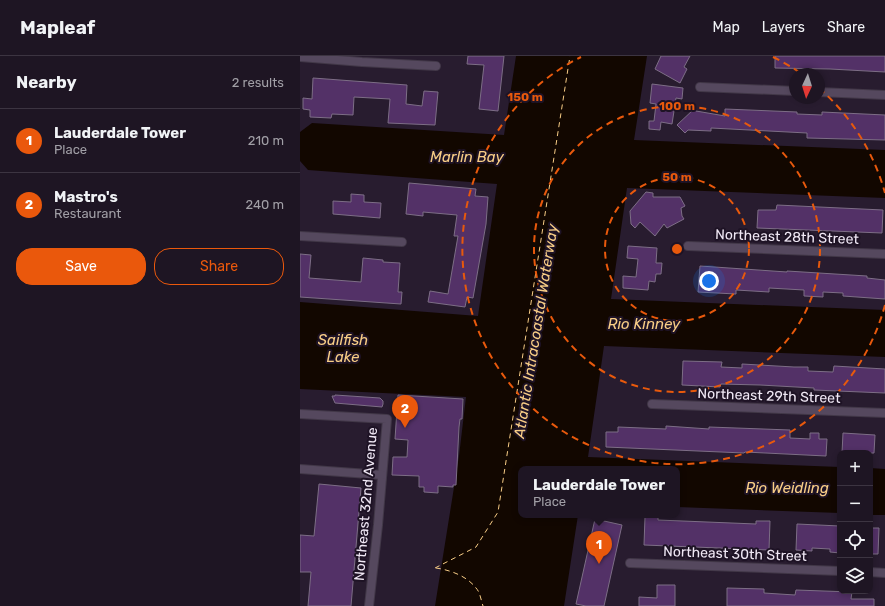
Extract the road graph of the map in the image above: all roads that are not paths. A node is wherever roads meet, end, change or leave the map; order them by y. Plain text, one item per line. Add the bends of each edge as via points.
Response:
1 (300, 57) edge
2 (362, 59) edge
3 (436, 66) dead end
4 (700, 87) dead end
5 (789, 91) edge
6 (825, 92) edge
7 (885, 94) edge
8 (300, 236) edge
9 (402, 242) dead end
10 (688, 246) dead end
11 (885, 254) edge
12 (652, 404) dead end
13 (885, 413) edge
14 (300, 414) edge
15 (300, 469) edge
16 (382, 475) junction
17 (630, 562) dead end
18 (837, 571) edge
19 (873, 572) edge
20 (885, 573) edge
21 (369, 606) edge

1 - 2 street
2 - 3 street
4 - 5 street
6 - 7 street
8 - 9 street
10 - 11 street, Northeast 28th Street
12 - 13 street, Northeast 29th Street
14 - 16 street, Northeast 32nd Avenue via 387,419
15 - 16 street
16 - 21 street, Northeast 32nd Avenue
17 - 18 street, Northeast 30th Street
19 - 20 street

